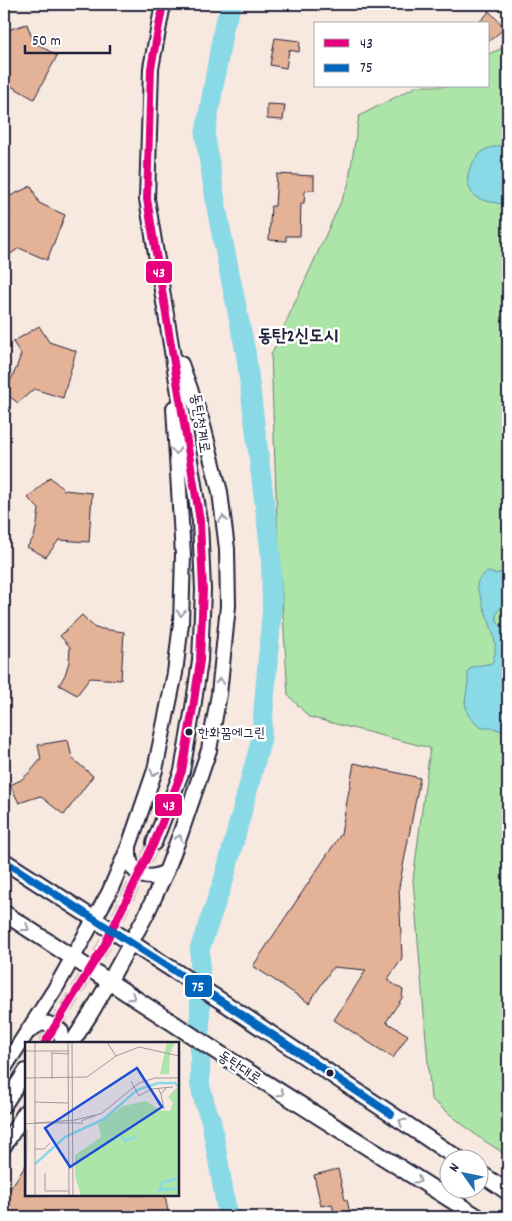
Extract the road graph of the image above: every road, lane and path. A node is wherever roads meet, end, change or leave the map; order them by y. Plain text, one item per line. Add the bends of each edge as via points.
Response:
1 (162, 4) edge
2 (169, 332) junction
3 (154, 843) tunnel mouth
4 (129, 846) junction
5 (4, 861) edge
6 (166, 872) junction
7 (4, 913) edge
8 (94, 920) junction
9 (130, 943) junction
10 (73, 958) junction
11 (109, 982) junction
12 (27, 1032) junction
13 (64, 1042) edge
14 (72, 1042) edge
15 (4, 1068) edge
16 (25, 1073) edge
17 (4, 1105) edge
18 (25, 1113) edge
19 (4, 1146) edge
20 (442, 1148) edge
21 (490, 1180) edge
22 (508, 1192) edge
23 (478, 1217) edge

1 - 2 street, 동탄청계로 via 151,68 147,199
2 - 3 street, 동탄청계로 via 200,520 203,590 200,661 182,771
2 -> 4 street via 183,555 181,623 156,770
6 -> 2 street via 208,750 219,694 228,606 227,549 220,492 202,422
4 - 6 street via 128,856 136,872 156,877
4 - 8 street
5 - 8 main road
6 - 9 street
7 -> 10 main road, 동탄대로
8 - 9 main road
8 - 10 street
9 - 11 street
20 -> 9 main road
10 - 11 main road, 동탄대로
10 - 12 street
11 - 14 street
11 -> 23 main road, 동탄대로
12 - 13 street via 40,1023 50,1024 61,1031
12 - 15 street
16 - 17 street
18 - 19 street
21 - 22 main road

